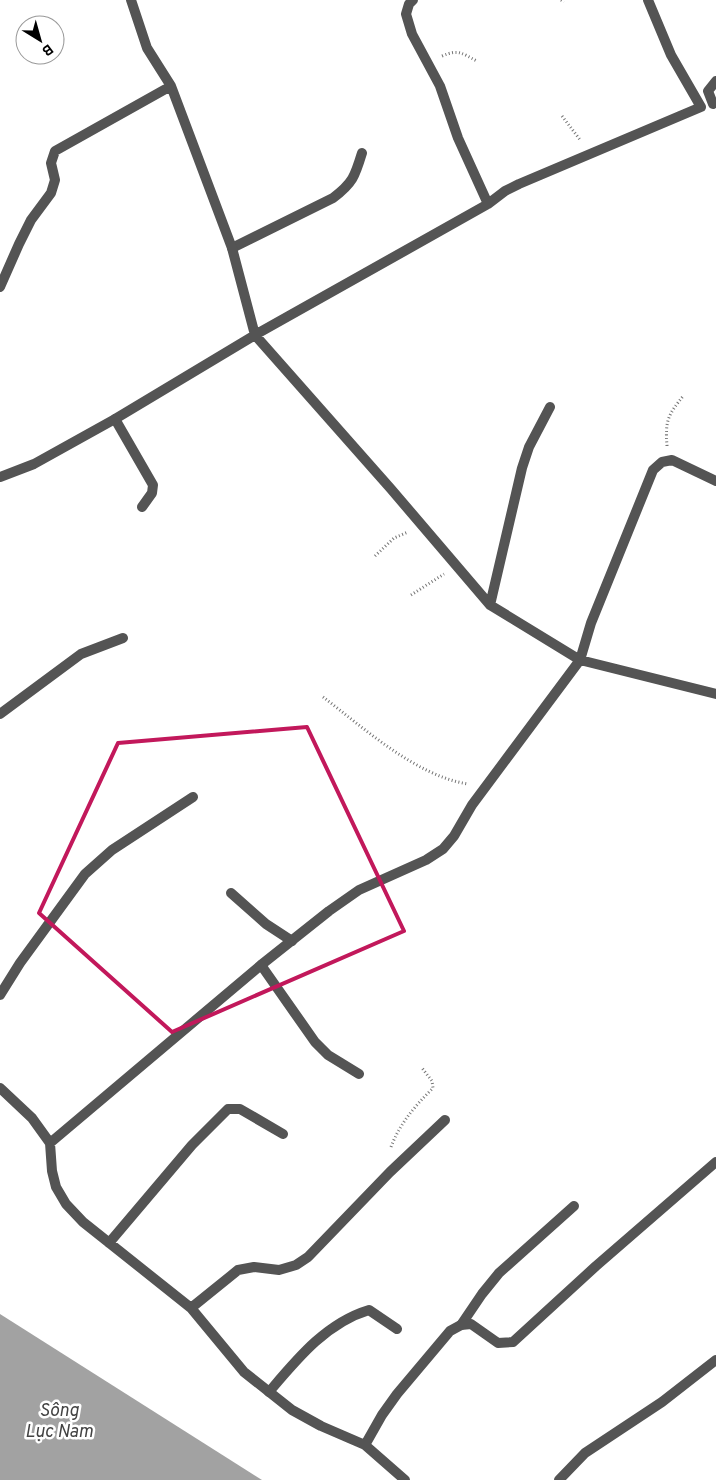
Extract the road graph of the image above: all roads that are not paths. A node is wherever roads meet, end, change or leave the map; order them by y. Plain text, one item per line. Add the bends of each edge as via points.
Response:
1 (131, 0) edge
2 (413, 0) edge
3 (648, 0) edge
4 (716, 82) edge
5 (172, 86) junction
6 (714, 104) edge
7 (701, 107) junction
8 (362, 153) dead end
9 (488, 204) junction
10 (232, 248) junction
11 (0, 287) edge
12 (255, 336) junction
13 (550, 407) dead end
14 (115, 419) junction
15 (0, 477) edge
16 (716, 481) edge
17 (142, 508) dead end
18 (490, 605) junction
19 (122, 638) dead end
20 (580, 660) junction
21 (716, 694) edge
22 (0, 714) edge
23 (193, 798) dead end
24 (231, 893) dead end
25 (292, 940) junction
26 (261, 965) junction
27 (0, 995) edge
28 (359, 1074) dead end
29 (0, 1088) edge
30 (445, 1120) dead end
31 (283, 1134) dead end
32 (50, 1144) junction
33 (716, 1162) edge
34 (574, 1206) dead end
35 (109, 1243) junction
36 (191, 1308) junction
37 (461, 1325) junction
38 (397, 1330) dead end
39 (716, 1360) edge
40 (269, 1392) junction
41 (365, 1445) junction
42 (405, 1480) edge
43 (559, 1480) edge

1 - 5 street via 147,48
2 - 9 street via 406,14 412,34 440,86 458,138
3 - 7 street via 671,55
4 - 6 street via 708,91
5 - 10 street
5 - 11 street via 55,151 51,163 55,180 51,193 31,220
6 - 7 street
7 - 9 street via 519,184
8 - 10 street via 355,176 333,198
9 - 12 street
10 - 12 street
12 - 14 street
12 - 18 street
13 - 18 street via 529,446 522,468
14 - 15 street via 34,464
14 - 17 street via 153,484
16 - 20 street via 672,460 662,462 653,470 591,623
18 - 20 street
19 - 22 street via 81,654
20 - 21 street
20 - 25 street via 443,849 359,890
23 - 27 street via 112,850 85,874
24 - 25 street via 266,924
25 - 26 street
26 - 28 street via 315,1042 328,1055
26 - 32 street
29 - 32 street via 32,1118
30 - 36 street via 308,1257 279,1270 254,1267 238,1270
31 - 35 street via 240,1109 228,1109 192,1145
32 - 35 street via 56,1187 66,1204
33 - 37 street via 513,1342 498,1343 471,1324
34 - 37 street via 498,1273
35 - 36 street
36 - 40 street via 244,1372
37 - 41 street via 450,1331 397,1394
38 - 40 street via 369,1310 353,1315 309,1346
39 - 43 street via 662,1402 585,1452
40 - 41 street via 306,1418
41 - 42 street

